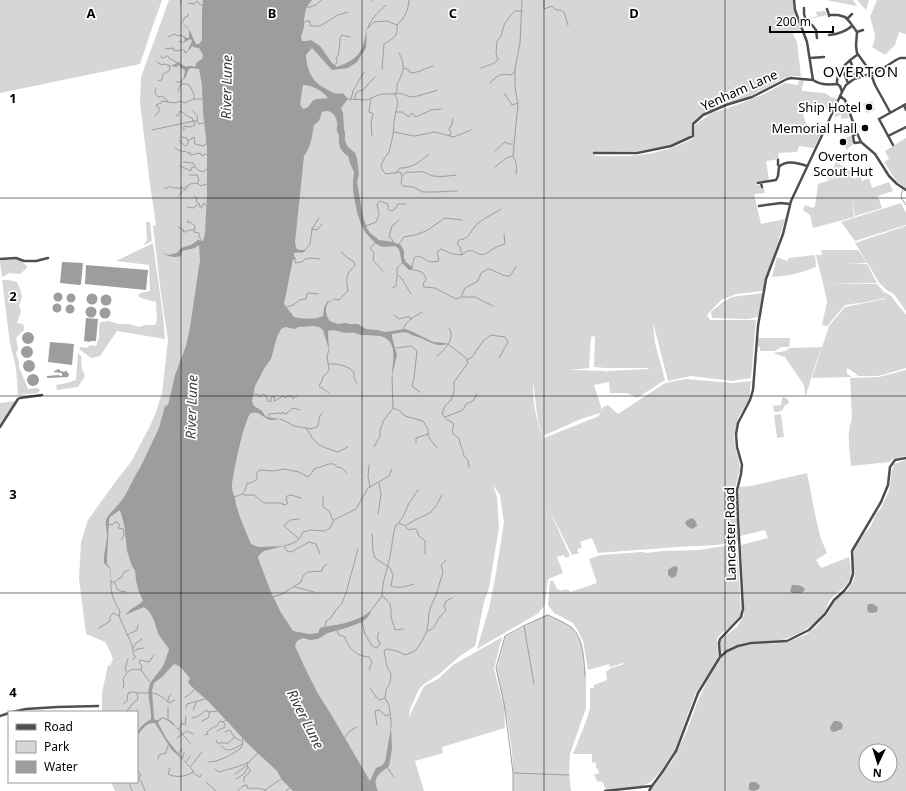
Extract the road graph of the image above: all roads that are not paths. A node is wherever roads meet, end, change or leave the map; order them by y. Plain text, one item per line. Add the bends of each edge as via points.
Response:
1 (794, 0) edge
2 (804, 8) dead end
3 (827, 9) dead end
4 (852, 14) dead end
5 (847, 19) junction
6 (806, 21) junction
7 (800, 23) junction
8 (852, 26) junction
9 (862, 30) dead end
10 (857, 32) junction
11 (829, 35) dead end
12 (817, 38) dead end
13 (857, 55) dead end
14 (824, 57) dead end
15 (810, 58) junction
16 (906, 58) edge
17 (850, 60) junction
18 (844, 73) dead end
19 (871, 74) junction
20 (854, 79) junction
21 (813, 80) junction
22 (848, 83) junction
23 (837, 84) junction
24 (842, 92) junction
25 (840, 96) junction
26 (905, 104) edge
27 (906, 110) edge
28 (890, 112) junction
29 (906, 127) edge
30 (857, 133) junction
31 (888, 136) junction
32 (861, 142) junction
33 (893, 145) dead end
34 (594, 154) dead end
35 (778, 160) dead end
36 (780, 166) junction
37 (807, 166) junction
38 (762, 187) dead end
39 (905, 190) edge
40 (790, 204) junction
41 (759, 206) dead end
42 (48, 258) dead end
43 (0, 259) edge
44 (42, 395) dead end
45 (0, 427) edge
46 (906, 458) edge
47 (720, 657) junction
48 (98, 706) dead end
49 (16, 711) edge
50 (652, 786) junction
51 (604, 791) edge
52 (649, 791) edge

1 - 7 street
2 - 6 street
3 - 5 street via 829,15
4 - 5 street
5 - 8 street
6 - 7 street
6 - 12 street via 816,30
7 - 15 street via 808,42
8 - 10 street
8 - 11 street via 845,32
9 - 10 street
10 - 19 street via 857,53
13 - 17 street
14 - 15 street
15 - 21 street
16 - 19 street via 900,58
17 - 20 street
17 - 23 street via 839,73
18 - 22 street
19 - 20 street
19 - 28 street
20 - 22 street
21 - 23 street via 820,84
21 - 34 street, Yenham Lane via 791,78 752,97 703,115 693,124 693,136 671,146 638,152
22 - 24 street, Lancaster Road
23 - 24 street
24 - 25 street, Lancaster Road
25 - 30 street via 845,100
25 - 37 street, Lancaster Road
26 - 27 street
26 - 28 street
28 - 31 street via 879,120
29 - 31 street
30 - 32 street
30 - 32 street via 853,136 854,142
31 - 33 street
32 - 39 street via 875,154 896,184
35 - 36 street
36 - 37 street via 789,162
36 - 38 street via 777,179 760,183
37 - 40 street, Lancaster Road
40 - 41 street
40 - 47 street, Lancaster Road via 783,234 766,279 758,326 753,390 736,429 742,465 737,490 743,609 741,617 719,640
42 - 43 street via 36,261
44 - 45 street via 18,399
46 - 47 street via 895,460 890,467 888,485 881,502 852,551 853,574 850,583 825,614 809,630 787,641 743,644 730,649
47 - 50 street, Lancaster Road via 698,693 676,751
48 - 49 street via 26,708
50 - 51 street
50 - 52 street, Lancaster Road

